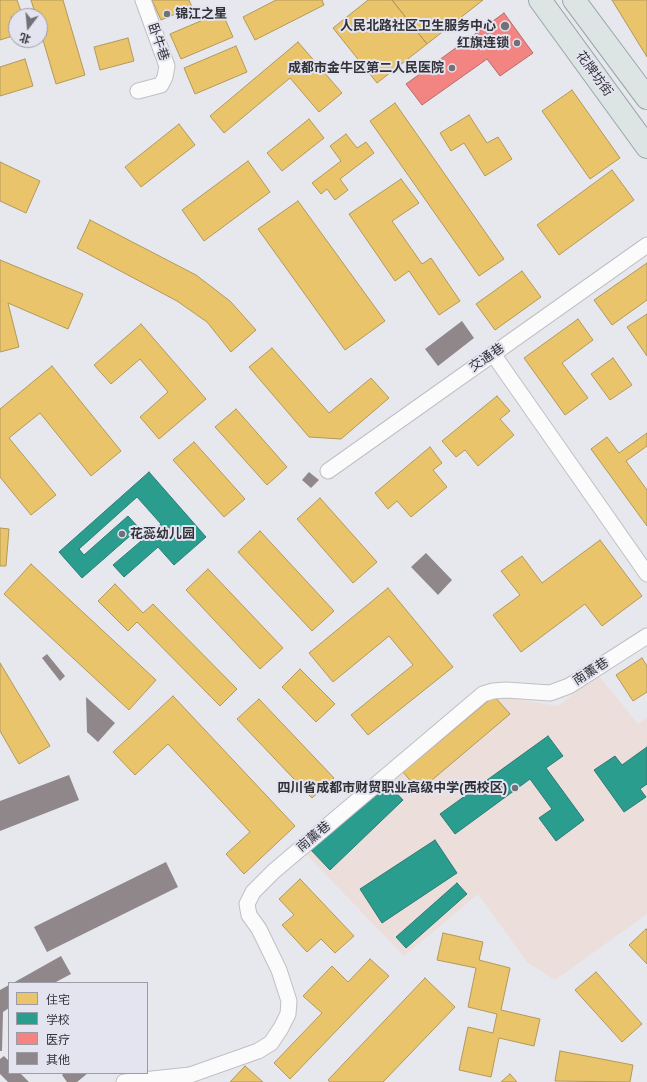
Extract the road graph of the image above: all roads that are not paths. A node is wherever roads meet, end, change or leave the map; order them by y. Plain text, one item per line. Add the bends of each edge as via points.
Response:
1 (143, 0) edge
2 (540, 0) edge
3 (574, 0) edge
4 (138, 91) dead end
5 (647, 98) edge
6 (647, 147) edge
7 (647, 245) edge
8 (493, 354) junction
9 (328, 471) dead end
10 (647, 574) edge
11 (647, 636) edge
12 (124, 1082) edge

1 - 4 street, 卧牛巷 via 167,66 161,85
2 - 6 main road, 花牌坊街
3 - 5 main road
7 - 8 street, 交通巷
8 - 9 street, 交通巷
8 - 10 street
11 - 12 street, 南薰巷 via 569,686 550,693 506,690 483,694 280,866 253,892 247,904 249,915 259,929 279,970 289,1001 288,1014 271,1043 258,1051 190,1075

